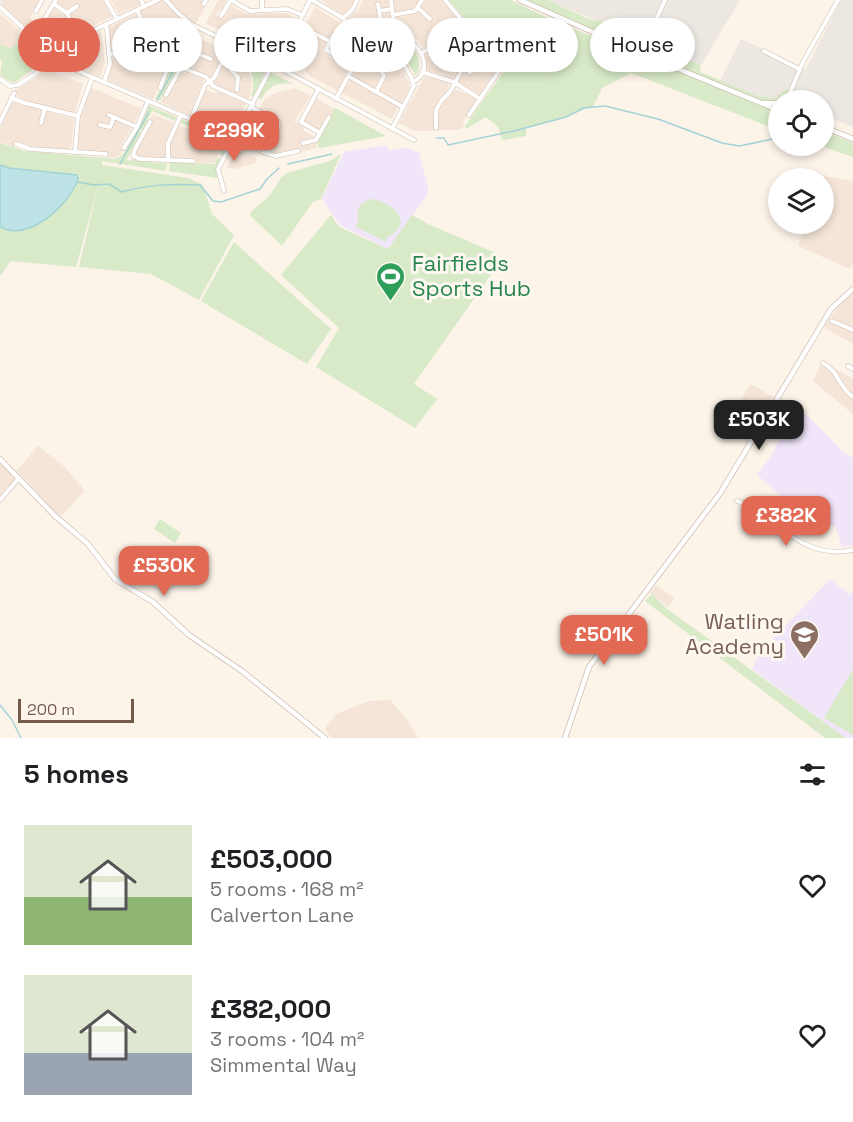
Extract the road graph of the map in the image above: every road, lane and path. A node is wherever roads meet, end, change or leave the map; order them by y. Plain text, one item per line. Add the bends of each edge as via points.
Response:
1 (42, 0) edge
2 (106, 0) edge
3 (141, 0) edge
4 (158, 0) edge
5 (166, 0) edge
6 (262, 0) edge
7 (311, 0) edge
8 (357, 0) edge
9 (391, 0) edge
10 (422, 0) edge
11 (445, 0) edge
12 (520, 0) edge
13 (665, 0) edge
14 (838, 0) edge
15 (55, 2) edge
16 (378, 4) dead end
17 (77, 6) dead end
18 (144, 7) junction
19 (0, 8) edge
20 (418, 8) junction
21 (137, 10) junction
22 (262, 10) junction
23 (36, 11) dead end
24 (379, 11) junction
25 (392, 12) junction
26 (67, 13) junction
27 (302, 15) junction
28 (221, 16) dead end
29 (45, 18) dead end
30 (69, 18) edge
31 (116, 18) edge
32 (119, 18) edge
33 (141, 18) edge
34 (300, 18) edge
35 (343, 18) joint
36 (380, 18) edge
37 (393, 18) edge
38 (429, 18) edge
39 (460, 18) edge
40 (657, 18) edge
41 (112, 22) edge
42 (18, 23) edge
43 (105, 25) junction
44 (100, 27) edge
45 (318, 35) edge
46 (214, 36) edge
47 (329, 41) joint
48 (415, 46) edge
49 (427, 50) edge
50 (764, 51) dead end
51 (421, 53) junction
52 (110, 54) joint
53 (202, 54) edge
54 (330, 54) edge
55 (212, 59) dead end
56 (800, 69) junction
57 (38, 72) edge
58 (79, 72) edge
59 (165, 72) edge
60 (178, 72) edge
61 (193, 72) edge
62 (217, 72) edge
63 (233, 72) edge
64 (272, 72) edge
65 (286, 72) edge
66 (350, 72) edge
67 (382, 72) edge
68 (408, 72) edge
69 (422, 72) junction
70 (461, 72) edge
71 (498, 72) edge
72 (348, 76) junction
73 (92, 78) junction
74 (0, 79) edge
75 (104, 82) junction
76 (210, 82) junction
77 (413, 82) junction
78 (454, 82) junction
79 (160, 88) dead end
80 (318, 90) junction
81 (791, 90) edge
82 (376, 92) junction
83 (236, 93) junction
84 (166, 95) dead end
85 (336, 99) junction
86 (480, 99) junction
87 (147, 101) junction
88 (762, 103) junction
89 (768, 103) edge
90 (252, 106) junction
91 (768, 106) edge
92 (404, 107) junction
93 (45, 108) junction
94 (181, 115) junction
95 (469, 115) dead end
96 (78, 116) junction
97 (329, 117) dead end
98 (191, 119) junction
99 (0, 122) edge
100 (150, 122) dead end
101 (40, 124) dead end
102 (100, 125) dead end
103 (137, 127) junction
104 (436, 128) dead end
105 (392, 129) junction
106 (834, 131) edge
107 (320, 133) junction
108 (232, 135) junction
109 (853, 139) edge
110 (414, 140) dead end
111 (303, 143) dead end
112 (16, 144) dead end
113 (124, 148) dead end
114 (298, 151) dead end
115 (75, 152) junction
116 (263, 152) dead end
117 (106, 154) dead end
118 (268, 154) junction
119 (168, 160) junction
120 (193, 161) dead end
121 (224, 191) dead end
122 (853, 289) edge
123 (832, 321) dead end
124 (853, 330) edge
125 (823, 363) dead end
126 (838, 379) junction
127 (831, 382) dead end
128 (853, 397) edge
129 (0, 459) edge
130 (20, 478) junction
131 (0, 500) edge
132 (736, 501) dead end
133 (853, 550) edge
134 (325, 738) edge
135 (565, 738) edge

1 - 23 street
2 - 31 street
3 - 18 street
4 - 18 street
5 - 46 street via 191,24
6 - 22 street
7 - 27 street
7 - 35 street
8 - 35 street
9 - 25 street
10 - 20 street
11 - 39 street
12 - 88 street
13 - 40 street
14 - 56 street
15 - 26 street
15 - 29 street
16 - 24 street
17 - 26 street
18 - 21 street
19 - 42 street
20 - 25 street
20 - 38 street
21 - 32 street
21 - 33 street
22 - 27 street via 287,9
22 - 28 street via 250,11 231,0
24 - 25 street
24 - 36 street
25 - 37 street
26 - 30 street
27 - 34 street
41 - 43 street
43 - 44 street
43 - 52 street
45 - 47 street
47 - 54 street via 326,48
48 - 51 street
49 - 51 street
50 - 56 street
51 - 69 street
52 - 75 street
53 - 55 street
56 - 81 street
57 - 74 street via 14,86
58 - 73 street
59 - 79 street
60 - 84 street
61 - 76 street
62 - 76 street
63 - 83 street via 238,78
64 - 90 street
65 - 80 street
66 - 72 street
67 - 82 street via 384,76
68 - 77 street
69 - 77 street
69 - 78 street
70 - 78 street
71 - 86 street
72 - 82 street
72 - 85 street
73 - 75 street
73 - 96 street
75 - 87 street
76 - 83 street
76 - 98 street via 205,85
77 - 92 street
78 - 86 street
78 - 104 street via 436,110
80 - 85 street
80 - 107 street via 301,122
82 - 92 street
83 - 90 street
85 - 105 street
86 - 95 street
87 - 94 street
87 - 103 street
88 - 89 street
88 - 91 street
90 - 108 street
90 - 118 street via 279,125
92 - 105 street
93 - 96 street
93 - 99 street via 13,95
93 - 101 street
94 - 98 street
94 - 119 street via 168,143
96 - 115 street
97 - 107 street
98 - 108 street
100 - 119 street via 131,158
102 - 103 street via 110,127 111,116
103 - 113 street
105 - 110 street
106 - 109 street
107 - 111 street via 316,140
108 - 121 street via 218,169
112 - 115 street via 30,149
114 - 118 street
115 - 117 street
116 - 118 street
119 - 120 street
122 - 135 street via 831,309 721,492 589,667
123 - 124 street
125 - 126 street
126 - 127 street
126 - 128 street via 843,390
129 - 130 street
130 - 131 street
130 - 134 street via 87,543 114,579 153,602 189,635 242,670
132 - 133 street via 752,507 807,546 824,552

